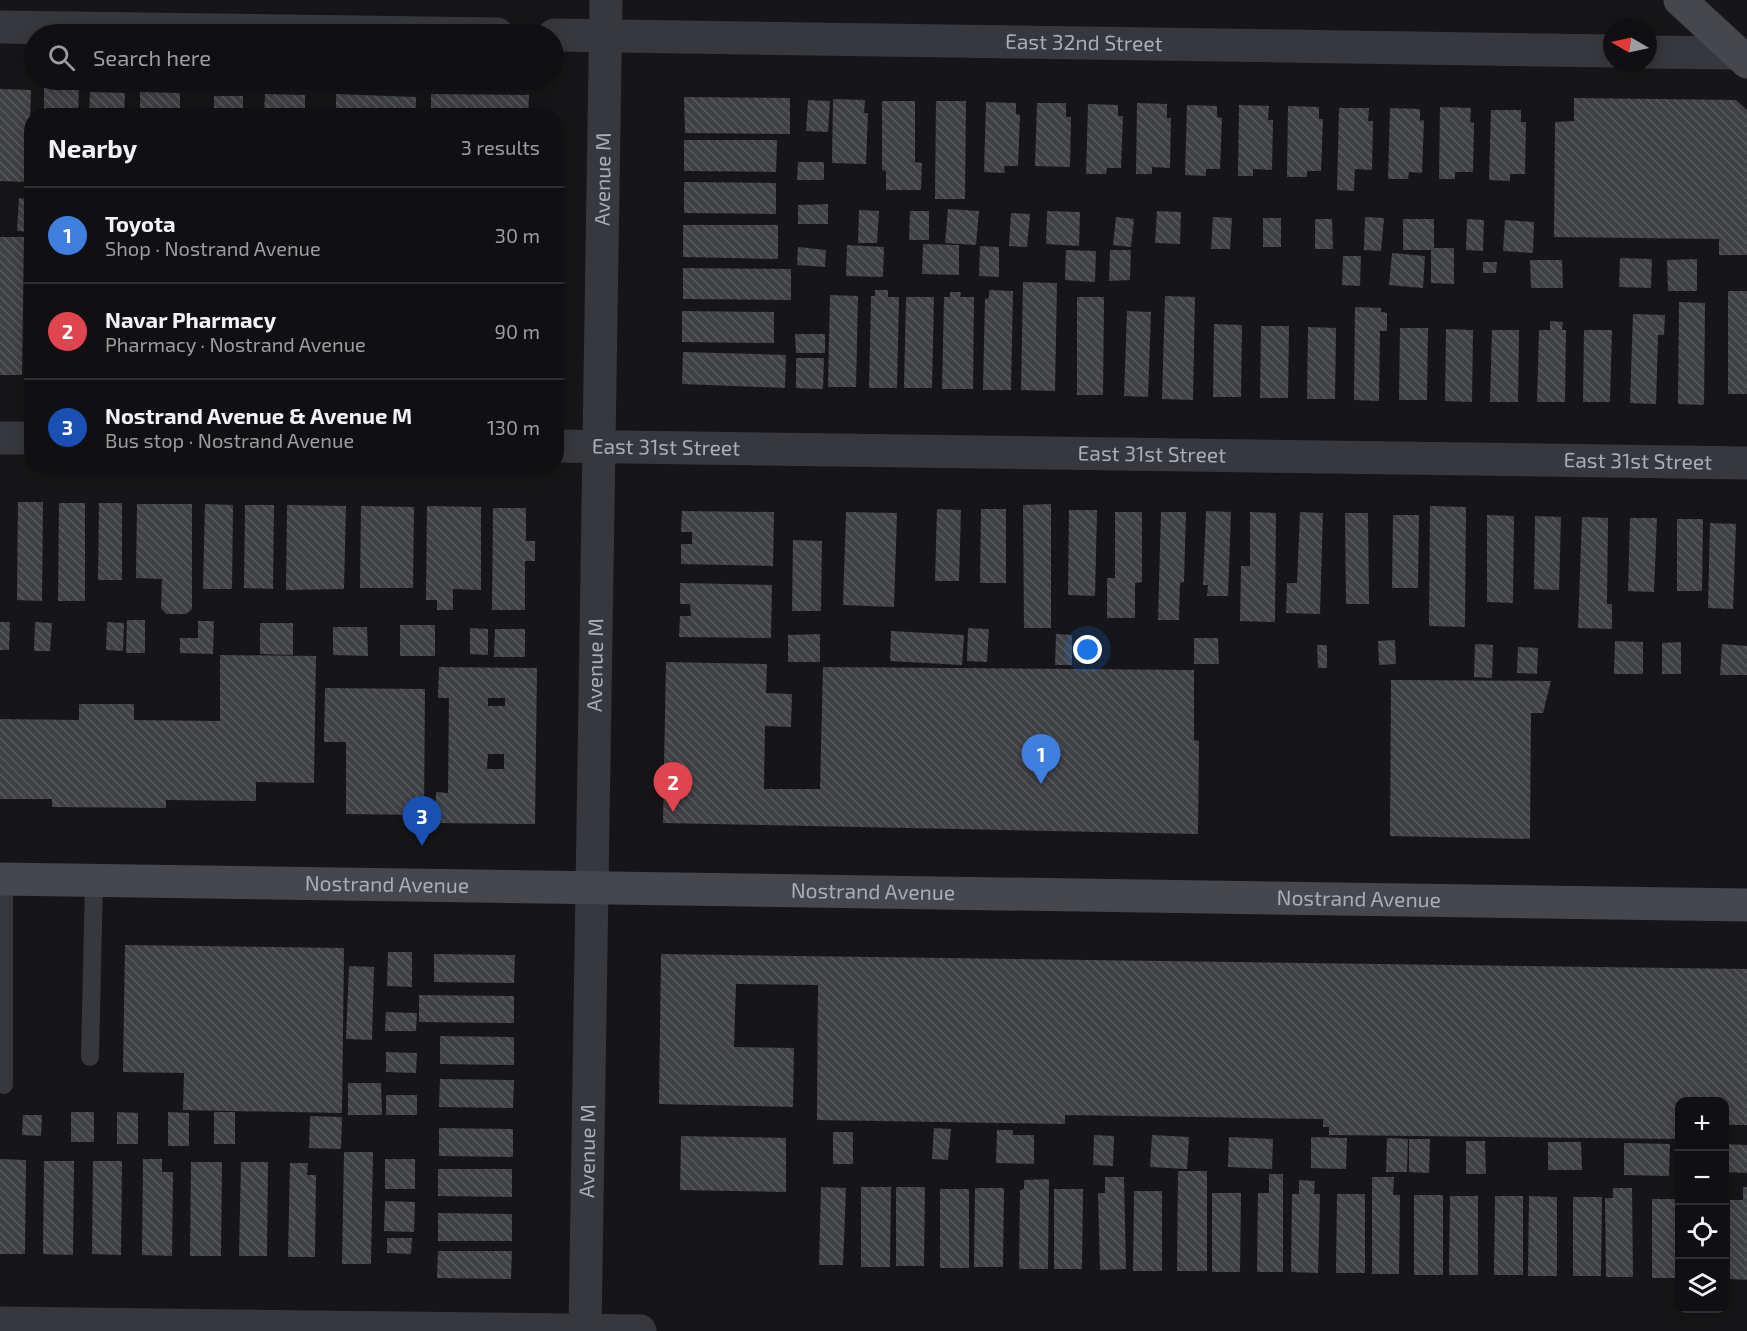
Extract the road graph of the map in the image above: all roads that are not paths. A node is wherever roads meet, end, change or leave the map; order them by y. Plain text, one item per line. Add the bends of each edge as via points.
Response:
1 (606, 0) edge
2 (1680, 0) edge
3 (0, 27) edge
4 (24, 27) edge
5 (564, 35) edge
6 (605, 36) junction
7 (1603, 51) edge
8 (1657, 52) edge
9 (1742, 57) edge
10 (0, 438) edge
11 (24, 438) edge
12 (564, 446) edge
13 (598, 447) junction
14 (1747, 463) edge
15 (2, 879) edge
16 (94, 880) junction
17 (591, 889) junction
18 (1747, 904) edge
19 (90, 1057) dead end
20 (4, 1085) dead end
21 (0, 1323) edge
22 (585, 1330) edge
23 (640, 1331) edge

1 - 6 street, Avenue M
2 - 9 main road
3 - 4 street
5 - 6 street, East 32nd Street
6 - 7 street, East 32nd Street
6 - 13 street, Avenue M
8 - 9 street
10 - 11 street
12 - 13 street, East 31st Street
13 - 14 street, East 31st Street
13 - 17 street, Avenue M
15 - 16 main road, Nostrand Avenue
15 - 20 lane
16 - 17 main road, Nostrand Avenue
16 - 19 lane
17 - 18 main road, Nostrand Avenue
17 - 22 street, Avenue M
21 - 22 street
22 - 23 street

